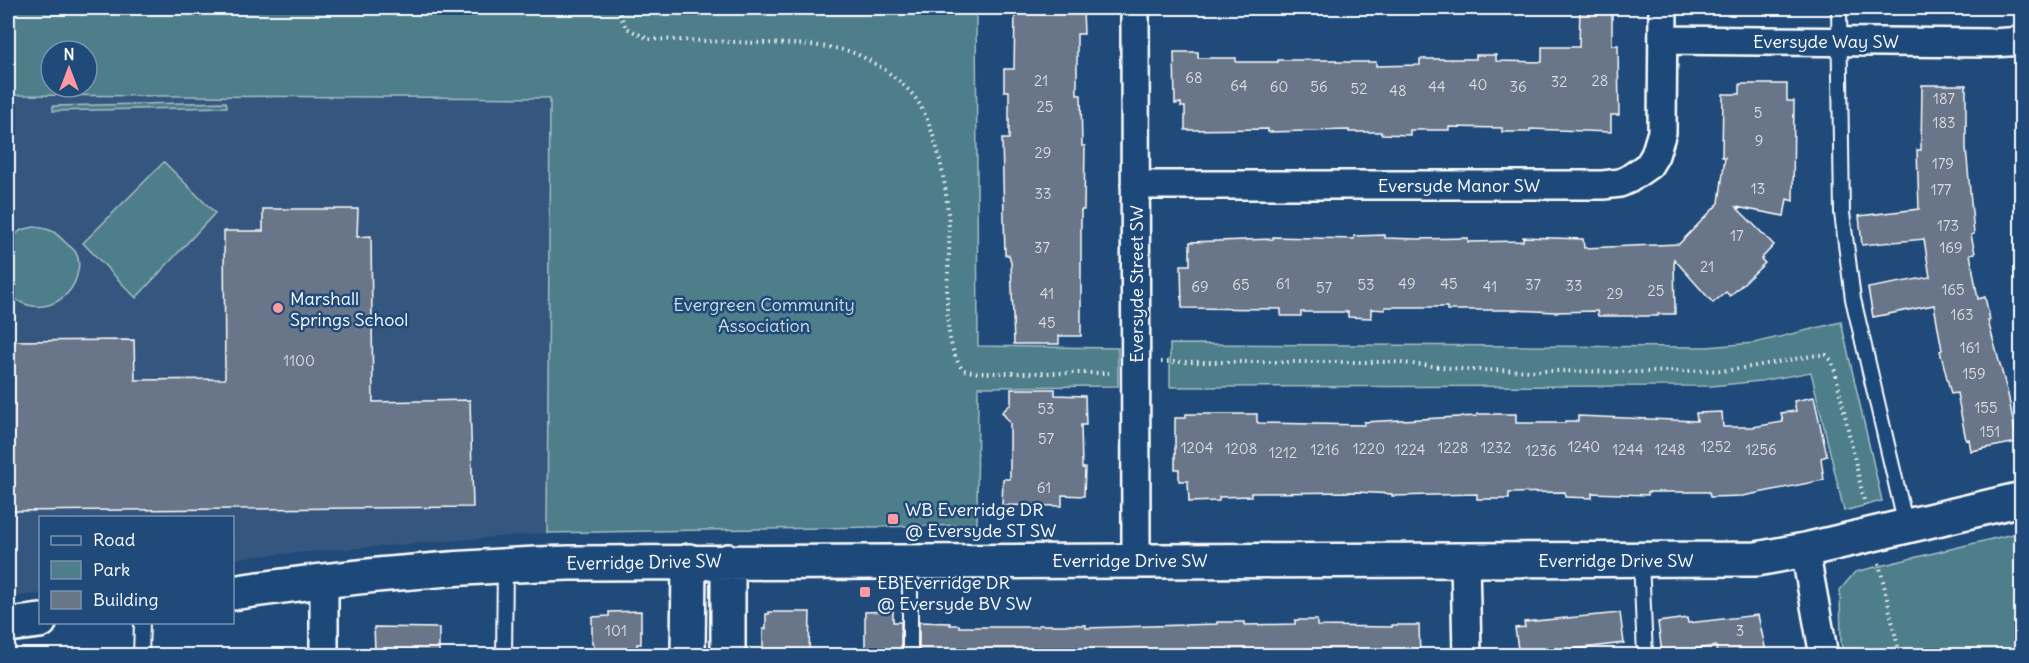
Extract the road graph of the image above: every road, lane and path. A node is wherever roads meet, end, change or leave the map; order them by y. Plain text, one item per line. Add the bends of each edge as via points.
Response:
1 (617, 8) edge
2 (1135, 8) edge
3 (1663, 8) edge
4 (1839, 8) edge
5 (1663, 40) junction
6 (1839, 41) junction
7 (2022, 41) edge
8 (1135, 185) junction
9 (1137, 367) junction
10 (2022, 499) edge
11 (1865, 506) dead end
12 (1906, 526) junction
13 (1805, 550) junction
14 (910, 560) junction
15 (1136, 560) junction
16 (1465, 560) junction
17 (1641, 560) junction
18 (688, 561) junction
19 (728, 561) junction
20 (1879, 563) dead end
21 (505, 565) junction
22 (324, 581) junction
23 (234, 593) edge
24 (39, 621) edge
25 (142, 624) edge
26 (8, 625) edge
27 (141, 656) edge
28 (324, 656) edge
29 (504, 656) edge
30 (688, 656) edge
31 (728, 656) edge
32 (910, 656) edge
33 (1467, 656) edge
34 (1645, 656) edge
35 (1824, 656) edge
36 (1900, 656) edge

1 - 9 path via 626,28 649,39 814,45 850,52 900,81 919,103 933,132 944,182 950,341 963,370 1114,373
2 - 8 street, Eversyde Street SW
3 - 5 street
4 - 6 lane
5 - 6 street, Eversyde Way SW
5 - 8 street, Eversyde Manor SW via 1662,132 1649,165 1620,183
6 - 7 street, Eversyde Way SW
6 - 12 lane via 1842,213 1853,299
8 - 9 street, Eversyde Street SW
9 - 11 path via 1166,362 1381,362 1471,370 1641,372 1733,370 1826,356 1835,371
9 - 15 street, Eversyde Street SW
10 - 12 street, Everridge Drive SW
12 - 13 street, Everridge Drive SW
13 - 17 street, Everridge Drive SW via 1757,559
13 - 35 street
14 - 15 street, Everridge Drive SW
14 - 19 street, Everridge Drive SW
14 - 32 lane
15 - 16 street, Everridge Drive SW
16 - 17 street, Everridge Drive SW
16 - 33 street
17 - 34 lane
18 - 19 street, Everridge Drive SW
18 - 21 street, Everridge Drive SW
18 - 30 street
19 - 31 street
20 - 36 path
21 - 22 street, Everridge Drive SW
21 - 29 lane
22 - 23 street, Everridge Drive SW
22 - 28 street
24 - 26 street
25 - 27 lane

